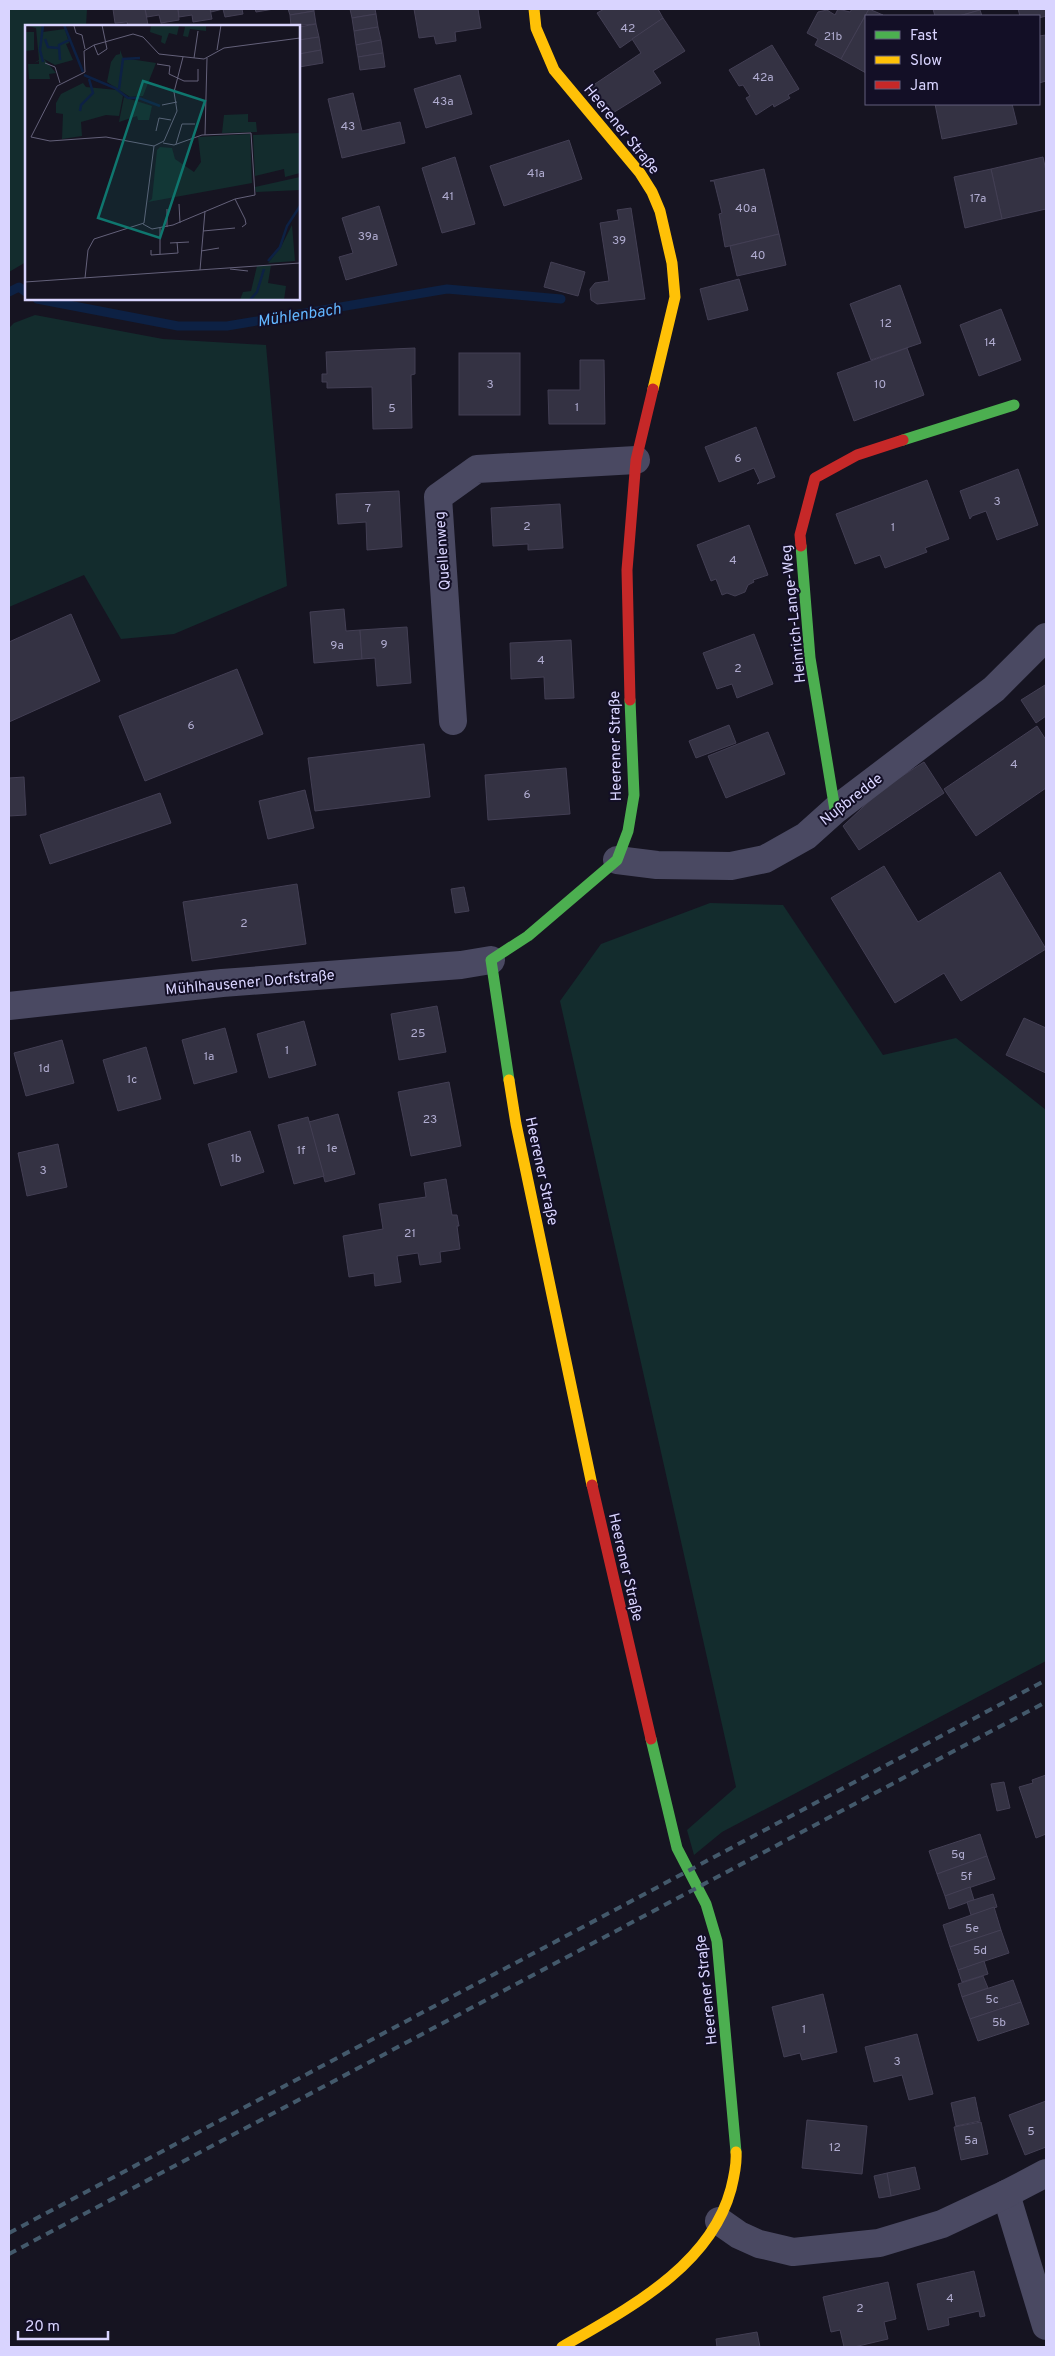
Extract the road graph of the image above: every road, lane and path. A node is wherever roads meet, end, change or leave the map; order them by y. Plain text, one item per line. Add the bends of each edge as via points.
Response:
1 (534, 9) edge
2 (1014, 405) dead end
3 (636, 460) junction
4 (1046, 637) edge
5 (453, 721) dead end
6 (835, 810) junction
7 (617, 860) junction
8 (491, 960) junction
9 (9, 1006) edge
10 (1046, 2173) edge
11 (1006, 2194) junction
12 (719, 2221) junction
13 (1046, 2326) edge
14 (562, 2347) edge

1 - 3 street, Heerener Straße via 536,28 554,70 640,173 652,192 672,263 674,297
2 - 6 street, Heinrich-Lange-Weg via 857,455 815,478 800,535 810,658
3 - 5 street, Quellenweg via 477,469 438,497
3 - 7 street, Heerener Straße via 627,570 634,795 628,831
4 - 6 street, Nußbredde via 994,689
6 - 7 street, Nußbredde via 806,836 765,859 731,866 657,865
7 - 8 street, Heerener Straße via 528,936
8 - 9 street, Mühlhausener Dorfstraße via 222,983
8 - 12 street, Heerener Straße via 516,1124 597,1506 676,1848 706,1904 717,1941 737,2161 732,2189
10 - 11 street
11 - 12 street via 942,2224 880,2243 827,2250 793,2252 760,2244
11 - 13 street
12 - 14 street, Heerener Straße via 700,2248 676,2270 621,2312

